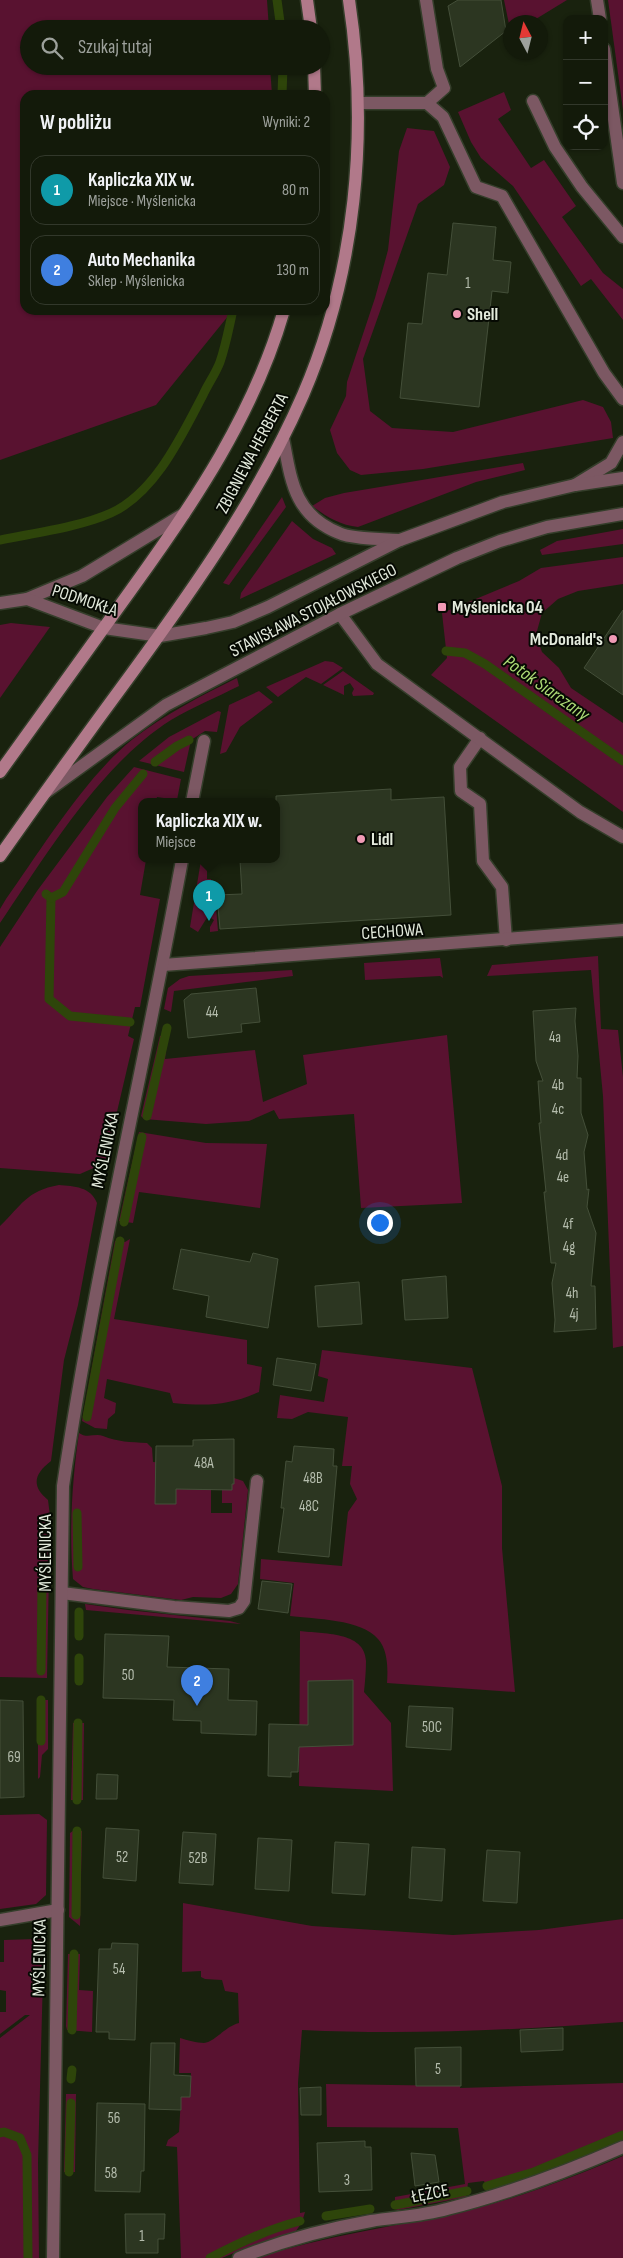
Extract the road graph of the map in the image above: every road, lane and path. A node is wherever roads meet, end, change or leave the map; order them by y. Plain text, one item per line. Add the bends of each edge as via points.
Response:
1 (307, 0) edge
2 (350, 0) edge
3 (426, 0) edge
4 (598, 0) edge
5 (600, 15) edge
6 (310, 20) edge
7 (606, 60) edge
8 (314, 75) edge
9 (315, 90) edge
10 (533, 101) dead end
11 (359, 103) junction
12 (427, 103) junction
13 (623, 183) edge
14 (623, 237) edge
15 (330, 312) edge
16 (282, 315) edge
17 (329, 315) edge
18 (623, 399) edge
19 (283, 438) junction
20 (623, 442) edge
21 (623, 478) edge
22 (575, 485) junction
23 (186, 513) junction
24 (623, 514) edge
25 (400, 540) junction
26 (27, 599) junction
27 (0, 603) edge
28 (340, 614) junction
29 (104, 628) junction
30 (160, 636) junction
31 (480, 738) junction
32 (204, 741) dead end
33 (0, 772) edge
34 (44, 794) junction
35 (193, 798) edge
36 (623, 837) edge
37 (0, 856) edge
38 (181, 863) edge
39 (623, 930) edge
40 (506, 940) junction
41 (163, 964) junction
42 (257, 1481) dead end
43 (62, 1593) junction
44 (58, 1910) junction
45 (0, 1920) edge
46 (623, 2147) edge
47 (53, 2258) edge
48 (239, 2258) edge

1 - 6 main road
2 - 11 main road, ZBIGNIEWA HERBERTA
3 - 12 street via 437,69 444,88
4 - 5 street
7 - 13 street
8 - 9 main road
10 - 14 street via 555,147 582,187
11 - 12 street
11 - 15 main road, ZBIGNIEWA HERBERTA via 354,196 340,276
12 - 18 street via 443,117 476,187 502,196 604,373
16 - 23 main road, ZBIGNIEWA HERBERTA via 270,356 251,398 227,447
17 - 19 main road, ZBIGNIEWA HERBERTA via 316,362
19 - 25 street via 300,503 314,518 339,534
19 - 30 main road, ZBIGNIEWA HERBERTA via 242,513
20 - 22 street via 611,463
21 - 22 street, STANISŁAWA STOJAŁOWSKIEGO
22 - 25 street, STANISŁAWA STOJAŁOWSKIEGO via 502,502
23 - 26 street via 82,576
23 - 29 main road, ZBIGNIEWA HERBERTA
24 - 28 street, STANISŁAWA STOJAŁOWSKIEGO via 547,527 500,541 456,558
25 - 30 street, STANISŁAWA STOJAŁOWSKIEGO via 233,622
26 - 27 street, PODMOKŁA
26 - 29 street, PODMOKŁA
28 - 31 street via 377,664
28 - 34 street, STANISŁAWA STOJAŁOWSKIEGO via 166,705
29 - 30 street, PODMOKŁA
29 - 33 main road, ZBIGNIEWA HERBERTA
30 - 34 main road, ZBIGNIEWA HERBERTA
31 - 36 street via 580,812
31 - 40 street via 460,767 461,791 480,804 483,861 502,887
32 - 35 street
34 - 37 main road, ZBIGNIEWA HERBERTA
38 - 41 street, MYŚLENICKA
39 - 40 street, CECHOWA
40 - 41 street, CECHOWA
41 - 43 street, MYŚLENICKA via 116,1182 73,1416 63,1486
42 - 43 street via 244,1601 239,1608 229,1611 183,1608
43 - 44 street, MYŚLENICKA
44 - 45 street
44 - 47 street, MYŚLENICKA
46 - 48 street, ŁĘŻCE via 557,2176 446,2210 309,2235

